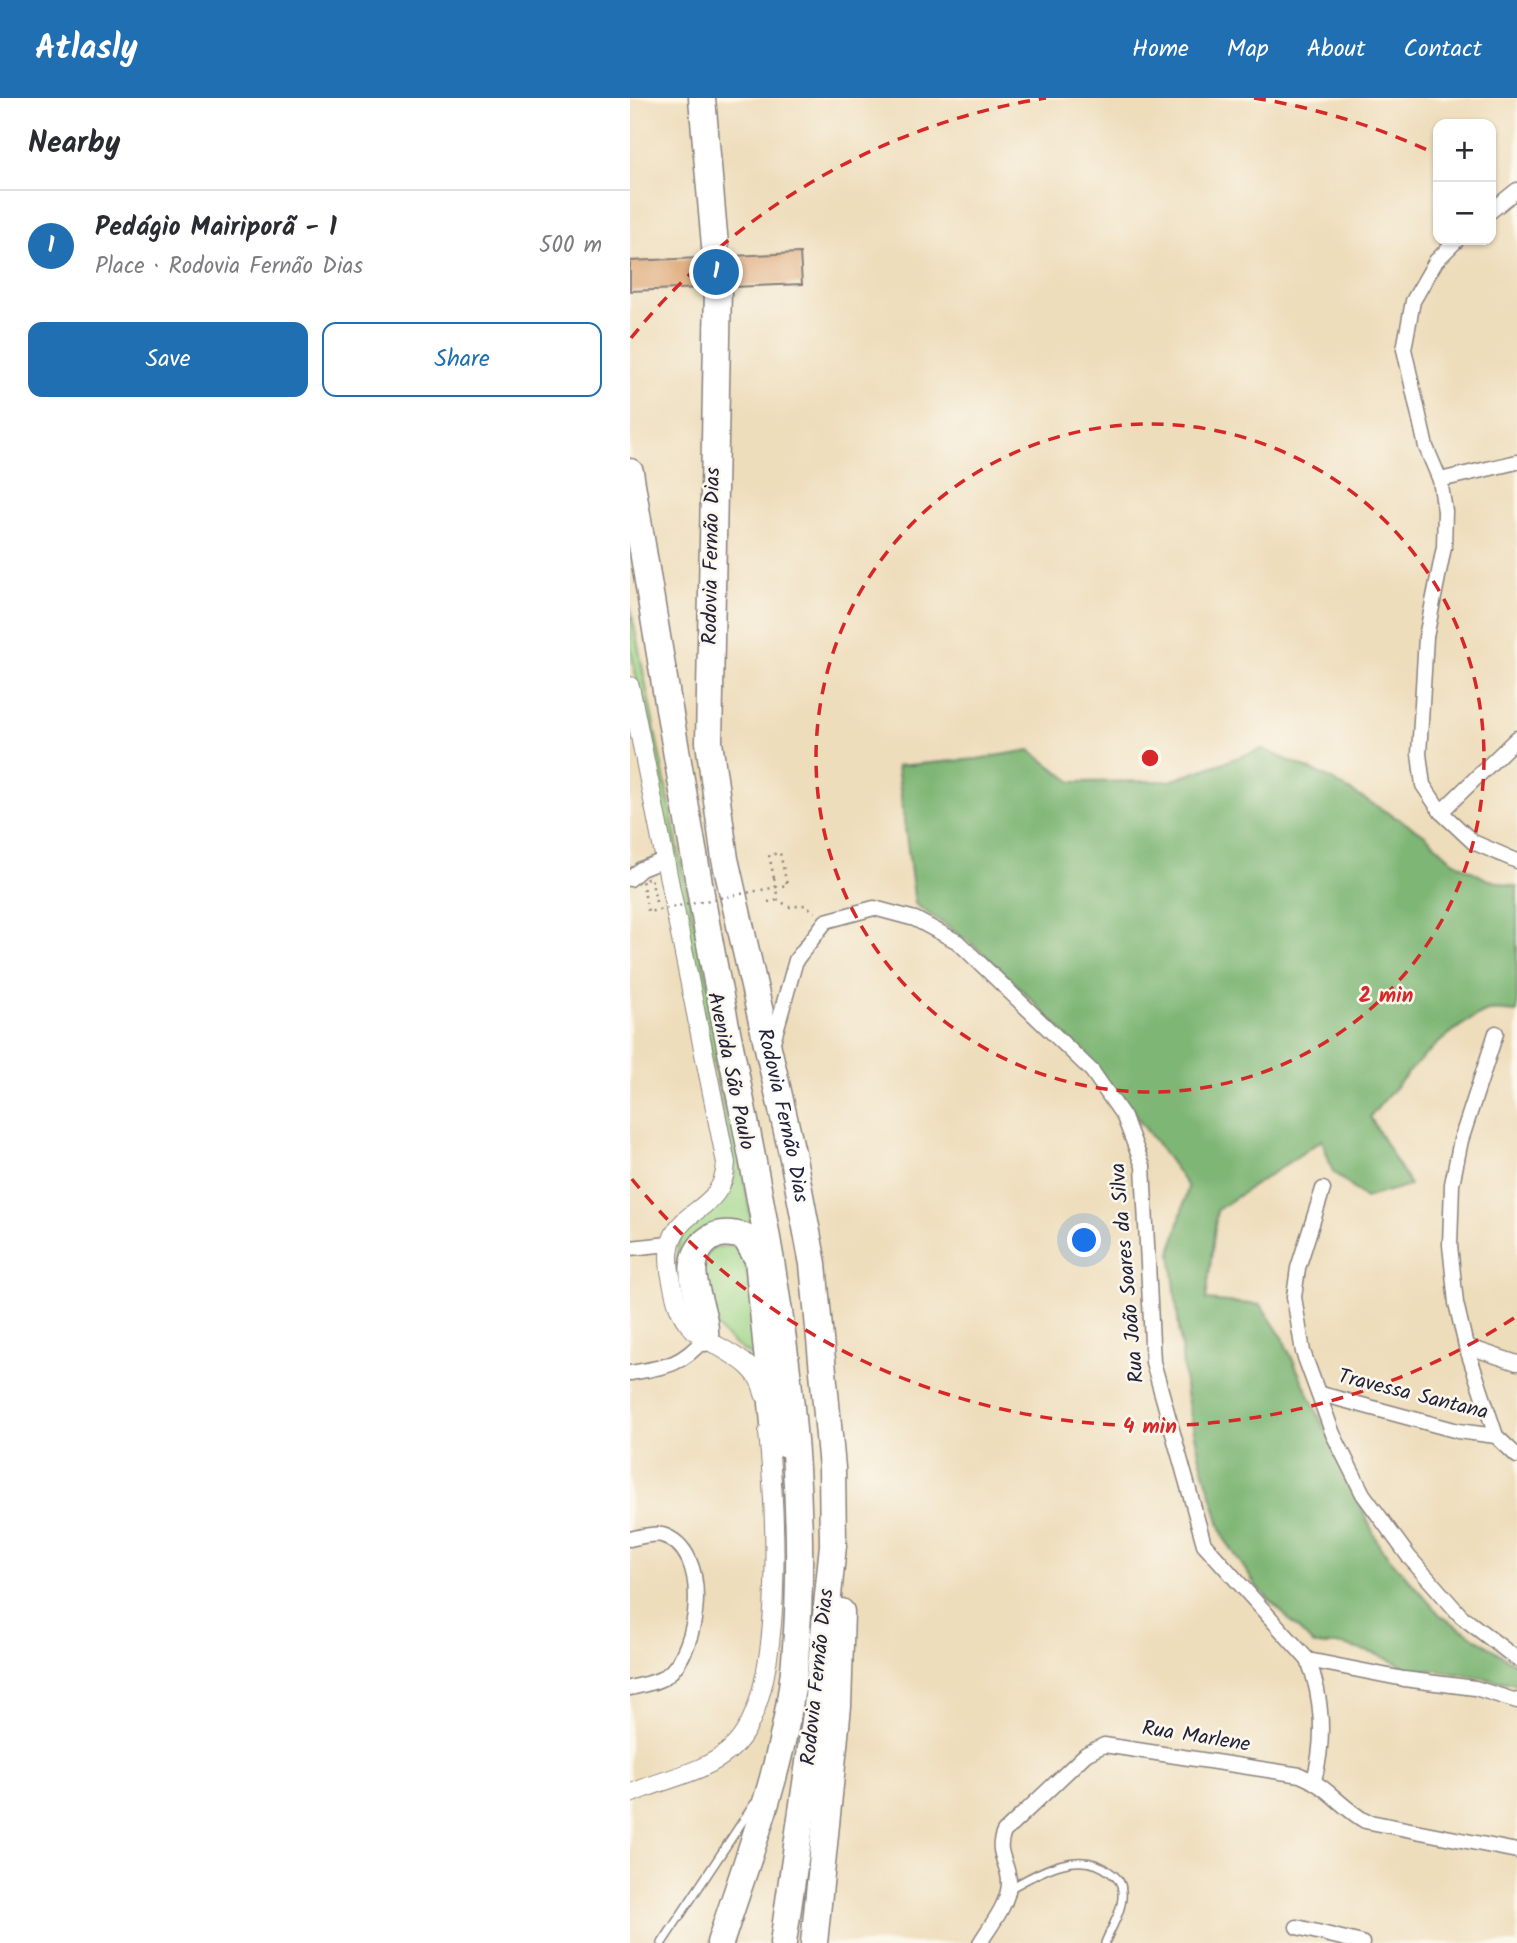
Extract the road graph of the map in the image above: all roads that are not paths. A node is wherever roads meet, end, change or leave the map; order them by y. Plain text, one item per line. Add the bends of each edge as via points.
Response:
1 (702, 98) edge
2 (1517, 190) edge
3 (1496, 207) edge
4 (1452, 245) edge
5 (716, 257) dead end
6 (718, 288) dead end
7 (1517, 461) edge
8 (630, 472) edge
9 (1440, 480) junction
10 (630, 686) edge
11 (1517, 738) edge
12 (637, 759) edge
13 (1441, 812) junction
14 (664, 860) junction
15 (1517, 861) edge
16 (630, 879) edge
17 (1496, 1033) dead end
18 (770, 1052) junction
19 (1323, 1189) dead end
20 (669, 1244) junction
21 (630, 1248) edge
22 (705, 1338) junction
23 (1466, 1346) junction
24 (1517, 1363) edge
25 (630, 1373) edge
26 (1321, 1394) junction
27 (1496, 1436) junction
28 (1517, 1456) edge
29 (630, 1539) edge
30 (833, 1545) junction
31 (800, 1577) junction
32 (1517, 1659) edge
33 (1308, 1660) junction
34 (630, 1688) edge
35 (1517, 1701) edge
36 (775, 1772) junction
37 (1314, 1780) junction
38 (630, 1794) edge
39 (1517, 1852) edge
40 (1008, 1889) junction
41 (1297, 1927) dead end
42 (816, 1940) edge
43 (662, 1943) edge
44 (720, 1943) edge
45 (783, 1943) edge
46 (980, 1943) edge
47 (1105, 1943) edge
48 (1362, 1943) edge

1 - 5 highway
2 - 3 street
4 - 9 street via 1436,261 1413,301 1404,349 1426,447
6 - 18 highway, Rodovia Fernão Dias via 709,742 725,859
7 - 9 street
8 - 31 highway, Rodovia Fernão Dias via 695,865 760,1185 786,1350
9 - 13 street via 1444,547 1427,623 1419,754 1423,785
10 - 12 street, Avenida São Paulo
11 - 13 street
12 - 14 street, Avenida São Paulo
13 - 15 street via 1473,842
14 - 16 street
14 - 20 street, Avenida São Paulo via 726,1163 718,1191 676,1229
17 - 23 street via 1461,1140 1452,1184 1456,1303
18 - 30 highway, Rodovia Fernão Dias via 813,1264 828,1395
18 - 33 street, Rua João Soares da Silva via 796,960 826,921 874,908 915,919 958,942 1092,1071 1124,1117 1143,1166 1153,1362 1204,1544
19 - 26 street via 1298,1268 1294,1297 1303,1352
20 - 21 street
20 - 22 street via 668,1261 679,1307 687,1323
22 - 25 street via 684,1360
22 - 31 highway via 693,1277 695,1260 699,1249 718,1234 730,1232 745,1237 758,1259 788,1563
22 - 38 street via 754,1371 763,1386 773,1506 769,1654 755,1714 731,1750
23 - 24 street
23 - 27 street
26 - 27 street, Travessa Santana via 1458,1431
26 - 32 street via 1333,1434 1363,1494 1409,1557 1461,1616
27 - 28 street
29 - 34 street via 662,1535 684,1549 694,1565 692,1630 681,1660 665,1678
30 - 42 highway via 841,1574 841,1657
30 - 45 highway, Rodovia Fernão Dias via 817,1707
31 - 36 highway, Rodovia Fernão Dias via 795,1665
33 - 35 street via 1475,1688
33 - 37 street, Rua João Soares da Silva via 1320,1710 1321,1742
36 - 43 lane
36 - 44 highway, Rodovia Fernão Dias
37 - 39 street, Rua Marlene via 1365,1821
37 - 40 street, Rua Marlene via 1284,1771 1115,1746 1095,1749 1004,1832 999,1846
40 - 46 street
40 - 47 lane via 1057,1865 1089,1862 1105,1867 1117,1877 1122,1891
41 - 48 street

